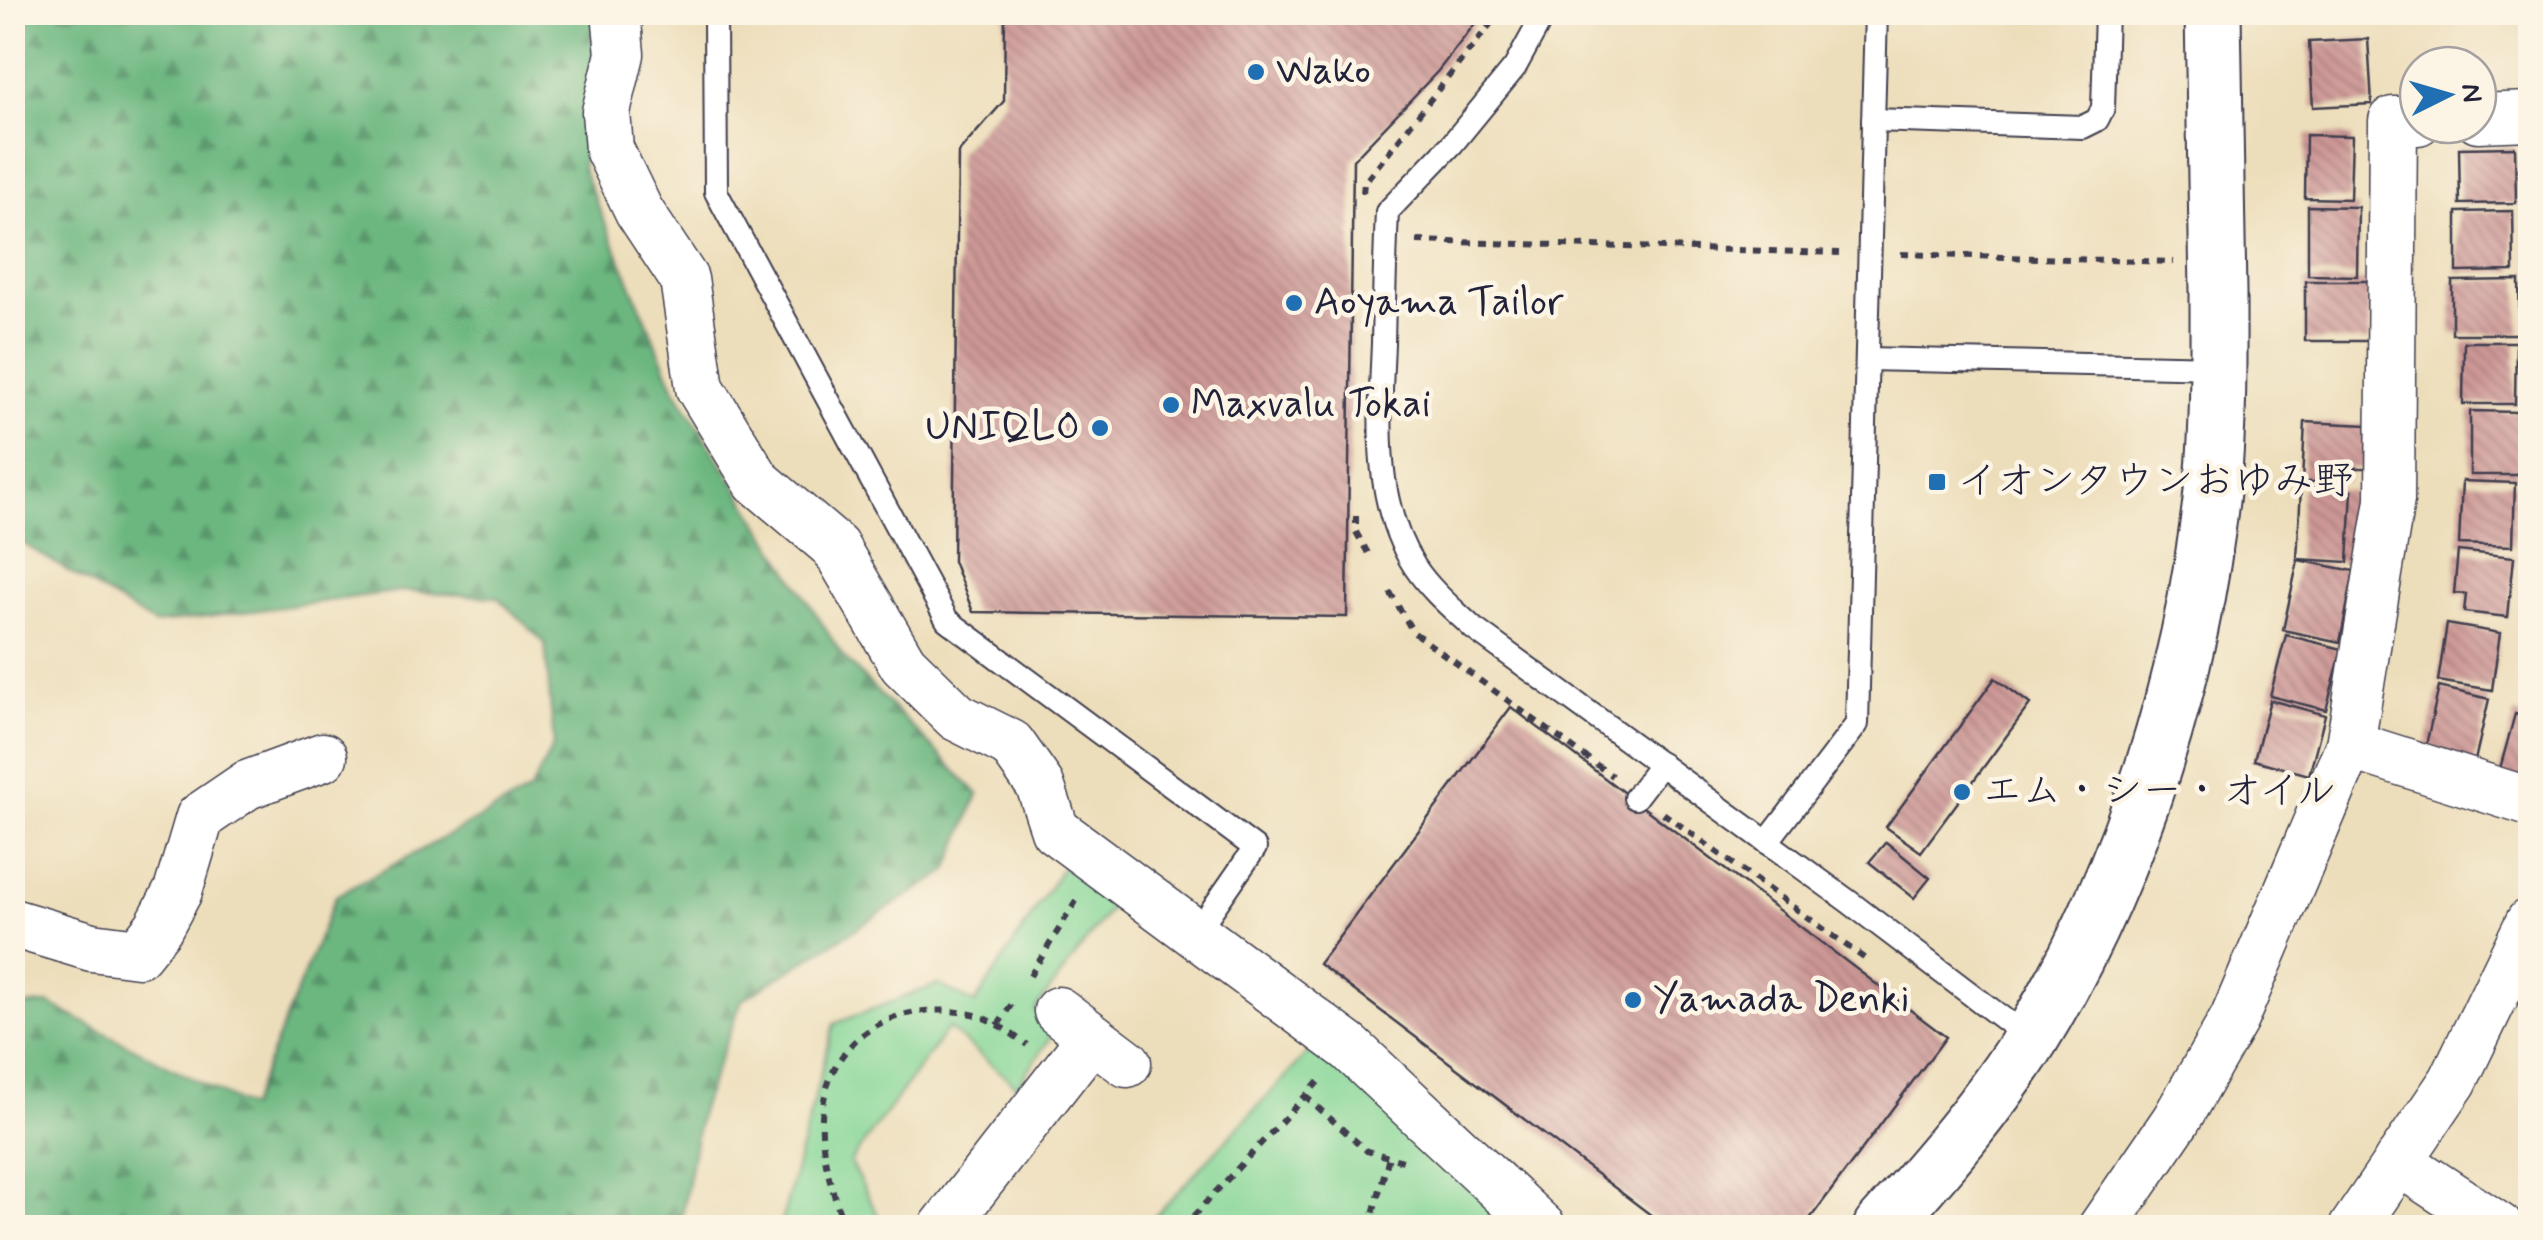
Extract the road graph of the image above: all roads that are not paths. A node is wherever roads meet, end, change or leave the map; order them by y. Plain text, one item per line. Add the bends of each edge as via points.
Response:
1 (616, 12) edge
2 (715, 12) edge
3 (1545, 12) edge
4 (1876, 12) edge
5 (2106, 12) edge
6 (2213, 12) edge
7 (2530, 116) edge
8 (2498, 117) edge
9 (1873, 120) junction
10 (2398, 122) edge
11 (1867, 359) junction
12 (2218, 367) junction
13 (2350, 745) junction
14 (323, 757) dead end
15 (1661, 764) junction
16 (1637, 797) road end
17 (2530, 802) edge
18 (1767, 842) junction
19 (2530, 922) edge
20 (12, 923) edge
21 (1196, 933) junction
22 (2030, 1040) junction
23 (1086, 1046) road end
24 (2398, 1162) junction
25 (943, 1228) edge
26 (1542, 1228) edge
27 (1880, 1228) edge
28 (2102, 1228) edge
29 (2353, 1228) edge
30 (2500, 1228) edge

1 - 21 street via 620,54 606,112 608,149 639,212 684,279 700,388 757,481 835,547 903,664 957,718 1012,744 1040,786 1055,830
2 - 21 lane via 716,192 948,620 1255,848
3 - 15 lane via 1515,68 1386,212 1380,438 1387,496 1396,529 1436,594
4 - 9 lane
5 - 9 lane via 2103,108 2084,127
6 - 12 street
7 - 8 street
9 - 11 lane
10 - 13 street via 2390,500
11 - 12 lane
11 - 18 lane via 1857,724
12 - 22 street via 2214,477 2180,683 2112,879
13 - 17 street
13 - 28 street via 2234,1020
14 - 20 street via 247,784 200,816 178,891 138,953
15 - 16 lane
15 - 18 lane
18 - 22 lane
19 - 24 street via 2453,1081
21 - 26 street via 1350,1048
22 - 27 street via 1972,1121
23 - 25 street
24 - 29 street
24 - 30 street

